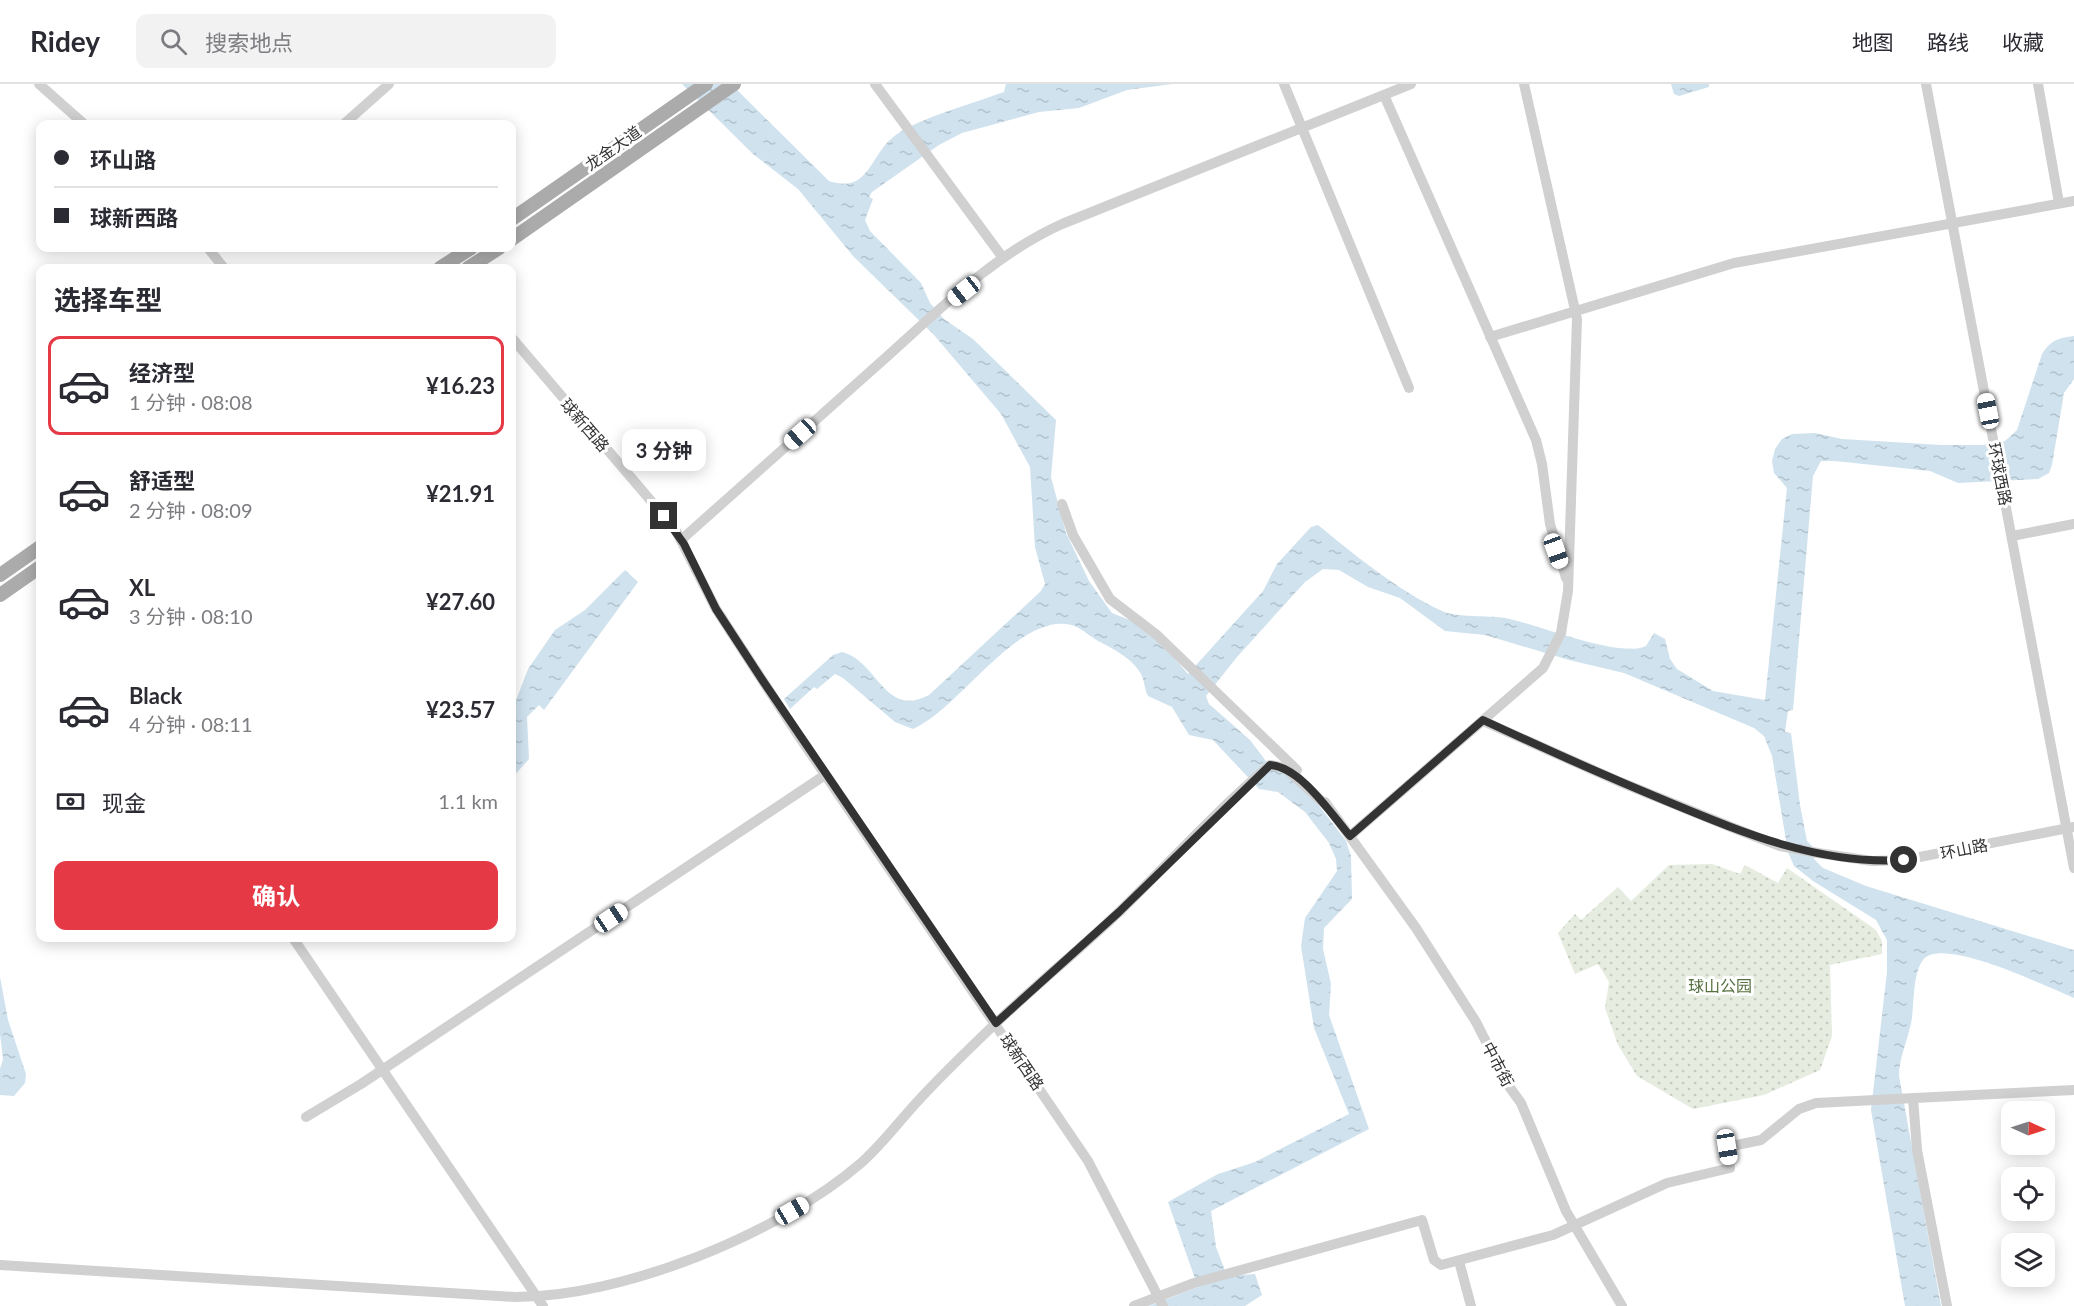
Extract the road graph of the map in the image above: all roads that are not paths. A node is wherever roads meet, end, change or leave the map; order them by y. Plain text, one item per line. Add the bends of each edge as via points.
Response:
1 (39, 84) edge
2 (389, 84) edge
3 (706, 84) edge
4 (734, 84) edge
5 (875, 84) edge
6 (1284, 84) edge
7 (1411, 84) edge
8 (1524, 84) edge
9 (1926, 84) edge
10 (2038, 84) edge
11 (1384, 95) junction
12 (80, 120) edge
13 (348, 120) edge
14 (1302, 128) junction
15 (2074, 201) edge
16 (2059, 203) junction
17 (516, 216) edge
18 (1952, 222) junction
19 (516, 235) edge
20 (211, 252) edge
21 (466, 252) edge
22 (493, 252) edge
23 (1003, 258) junction
24 (221, 264) edge
25 (451, 264) edge
26 (474, 264) edge
27 (1576, 310) junction
28 (1490, 337) junction
29 (516, 343) edge
30 (1409, 388) dead end
31 (1062, 504) dead end
32 (2074, 524) edge
33 (2012, 536) junction
34 (681, 540) junction
35 (36, 550) edge
36 (36, 569) edge
37 (0, 575) edge
38 (1568, 584) junction
39 (0, 595) edge
40 (1483, 720) junction
41 (825, 776) junction
42 (1328, 806) junction
43 (2070, 827) edge
44 (1350, 836) junction
45 (2074, 868) edge
46 (296, 942) edge
47 (996, 1023) junction
48 (383, 1070) junction
49 (2074, 1090) edge
50 (1910, 1099) junction
51 (306, 1118) dead end
52 (1573, 1225) junction
53 (1459, 1261) junction
54 (0, 1265) edge
55 (539, 1301) edge
56 (1160, 1301) edge
57 (1134, 1306) edge
58 (1470, 1306) edge
59 (1622, 1306) edge
60 (1947, 1306) edge

1 - 12 street
2 - 13 street
3 - 17 main road, 龙金大道
4 - 19 main road, 龙金大道
5 - 23 street
6 - 14 street
7 - 11 street
8 - 27 street
9 - 18 street, 环球西路
10 - 16 street
11 - 14 street
11 - 28 street
14 - 23 street via 1062,224
14 - 30 street
15 - 16 street
16 - 18 street
18 - 27 street via 1734,263
18 - 33 street, 环球西路
20 - 24 street
21 - 25 main road
22 - 26 main road
23 - 34 street via 939,310
27 - 28 street
27 - 38 street
28 - 38 street via 1538,448 1550,524
29 - 34 street, 球新西路
31 - 42 street via 1073,536 1104,592 1193,669 1315,788
32 - 33 street
33 - 43 street, 环球西路
34 - 41 street, 球新西路 via 716,609
35 - 37 main road
36 - 39 main road
38 - 40 street via 1561,633 1551,656 1543,668
40 - 43 street, 环山路 via 1620,782 1780,846 1818,853 1872,861 1904,860
40 - 44 street
41 - 47 street, 球新西路
41 - 48 street
42 - 44 street, 中市街
42 - 47 street via 1285,768 1270,765 1119,912
43 - 45 street, 环球西路
44 - 52 street, 中市街 via 1416,928 1476,1022 1521,1103
46 - 48 street
47 - 55 street via 862,1162 810,1200 741,1236 670,1266 592,1290
47 - 56 street, 球新西路 via 1088,1161
48 - 51 street
48 - 55 street
49 - 50 street
50 - 52 street via 1823,1102 1800,1109 1761,1140 1727,1147 1730,1168 1667,1183
50 - 60 street
52 - 53 street via 1536,1241
52 - 59 street, 中市街
53 - 56 street via 1441,1265 1434,1260 1422,1220 1194,1283
53 - 58 street
54 - 55 street
56 - 57 street

